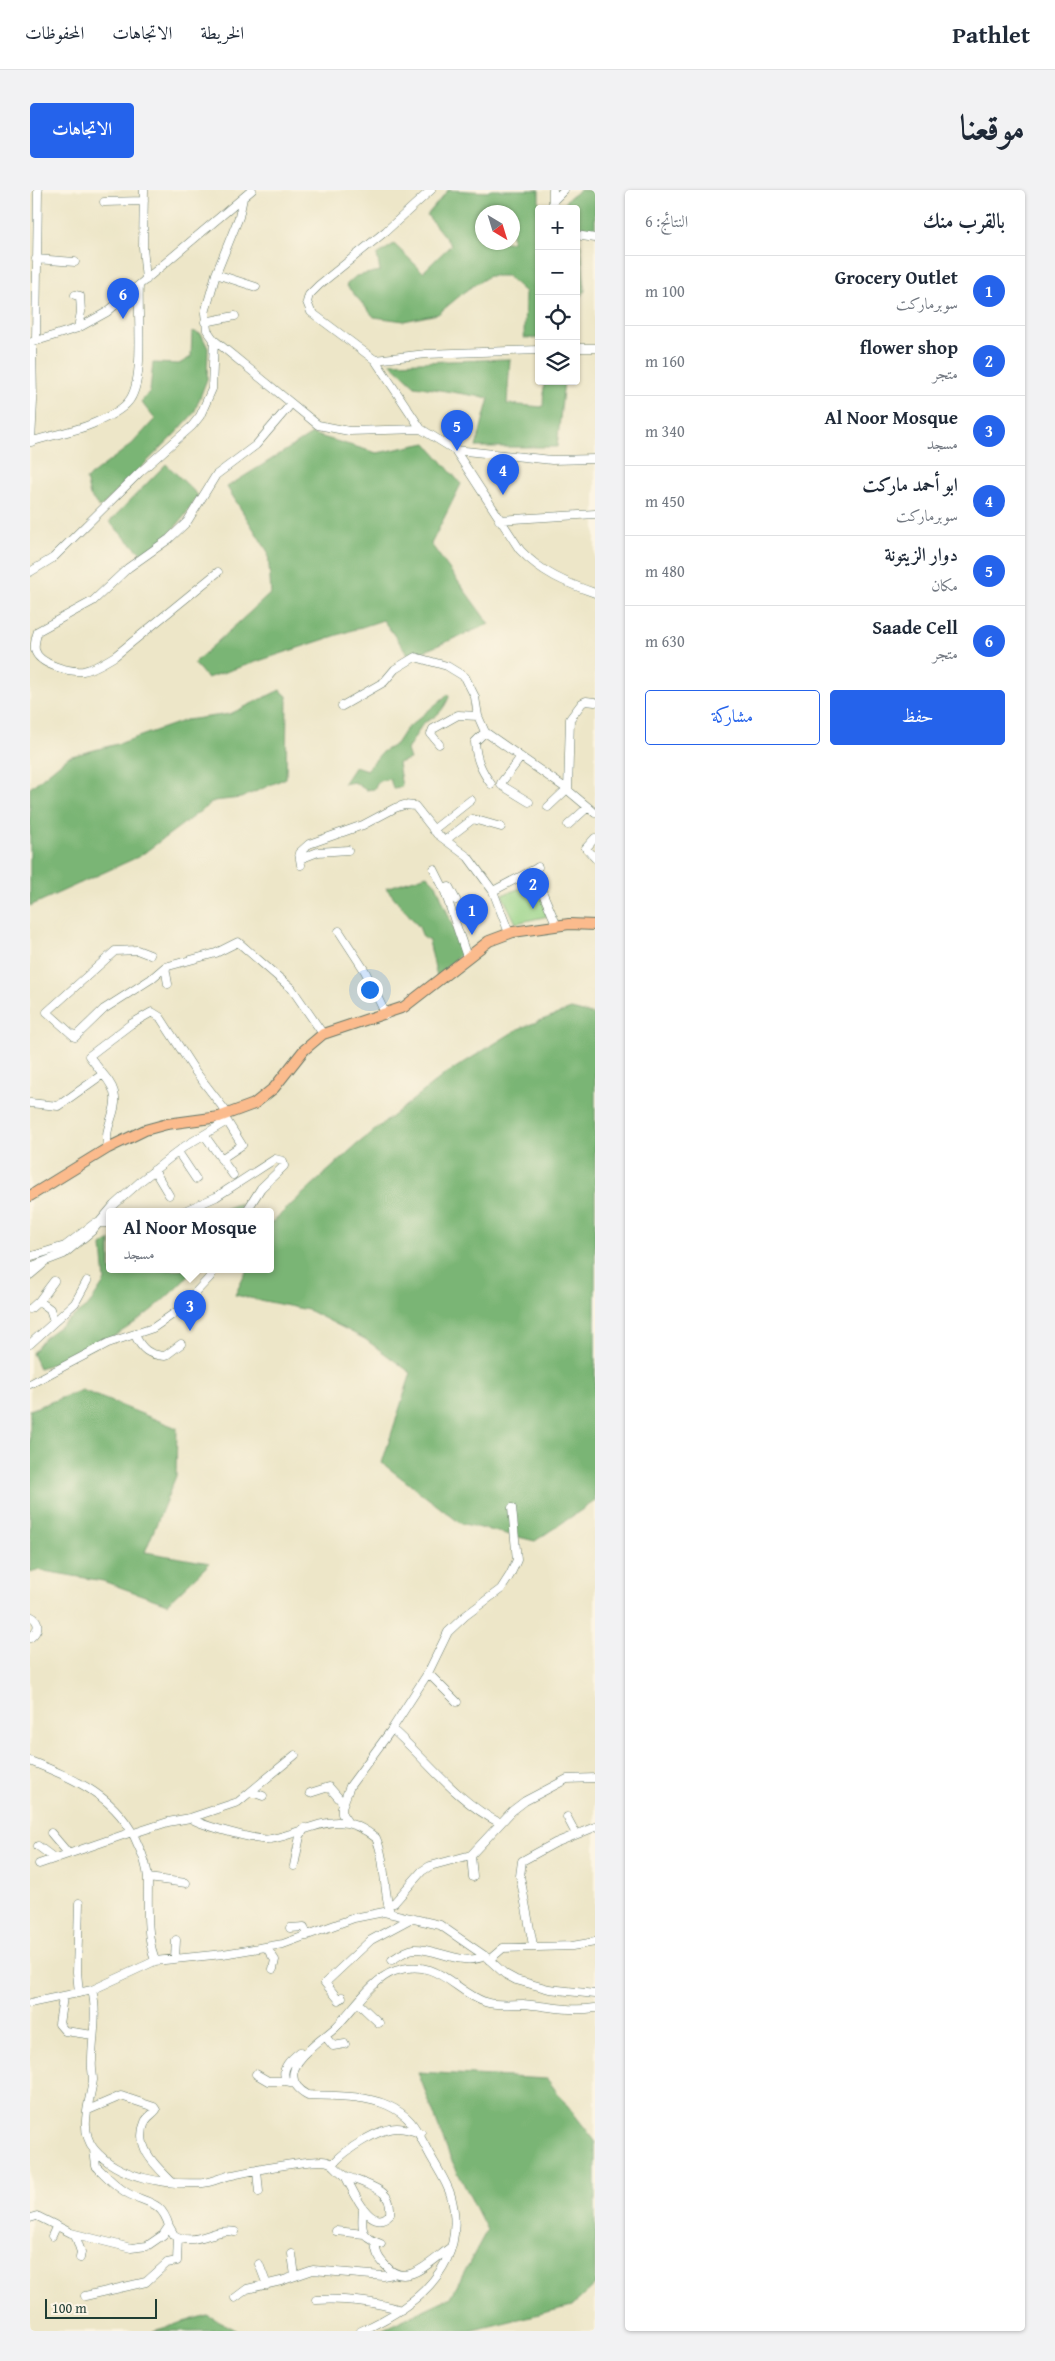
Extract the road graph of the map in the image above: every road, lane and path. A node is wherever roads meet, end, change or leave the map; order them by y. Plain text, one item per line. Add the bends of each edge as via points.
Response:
1 (38, 190) edge
2 (144, 190) edge
3 (431, 190) edge
4 (553, 190) edge
5 (564, 190) edge
6 (248, 193) edge
7 (554, 200) junction
8 (144, 201) junction
9 (104, 202) dead end
10 (553, 205) edge
11 (580, 235) edge
12 (595, 238) edge
13 (36, 259) junction
14 (75, 262) dead end
15 (216, 274) junction
16 (146, 280) junction
17 (139, 286) junction
18 (256, 287) dead end
19 (75, 295) dead end
20 (234, 316) dead end
21 (205, 322) junction
22 (78, 328) junction
23 (214, 340) junction
24 (33, 342) edge
25 (580, 348) edge
26 (595, 348) edge
27 (535, 350) edge
28 (375, 360) junction
29 (291, 404) junction
30 (421, 429) junction
31 (30, 442) edge
32 (454, 450) junction
33 (595, 459) edge
34 (595, 514) edge
35 (499, 520) junction
36 (30, 572) edge
37 (218, 572) dead end
38 (595, 594) edge
39 (595, 702) edge
40 (342, 706) dead end
41 (478, 716) junction
42 (486, 732) junction
43 (439, 744) dead end
44 (476, 753) junction
45 (467, 754) dead end
46 (521, 757) junction
47 (491, 784) dead end
48 (568, 790) junction
49 (471, 800) dead end
50 (529, 802) dead end
51 (588, 806) junction
52 (548, 807) dead end
53 (595, 812) edge
54 (568, 825) dead end
55 (501, 827) dead end
56 (433, 830) junction
57 (595, 831) edge
58 (595, 838) edge
59 (447, 840) junction
60 (583, 841) dead end
61 (348, 850) dead end
62 (595, 858) edge
63 (434, 868) dead end
64 (444, 889) junction
65 (493, 891) junction
66 (456, 900) dead end
67 (595, 925) edge
68 (557, 926) junction
69 (340, 931) dead end
70 (510, 933) junction
71 (150, 955) dead end
72 (467, 957) junction
73 (164, 967) junction
74 (168, 984) dead end
75 (386, 1014) junction
76 (323, 1034) junction
77 (103, 1074) junction
78 (30, 1103) edge
79 (223, 1116) junction
80 (205, 1136) junction
81 (108, 1148) junction
82 (178, 1152) junction
83 (221, 1159) junction
84 (154, 1170) junction
85 (233, 1175) dead end
86 (196, 1179) dead end
87 (169, 1195) dead end
88 (30, 1196) edge
89 (113, 1208) edge
90 (191, 1208) edge
91 (248, 1208) edge
92 (106, 1215) edge
93 (100, 1222) junction
94 (106, 1223) edge
95 (32, 1256) dead end
96 (46, 1262) junction
97 (30, 1267) edge
98 (212, 1273) edge
99 (30, 1275) edge
100 (54, 1281) dead end
101 (87, 1281) dead end
102 (39, 1302) junction
103 (30, 1309) edge
104 (54, 1321) junction
105 (135, 1335) junction
106 (30, 1344) edge
107 (181, 1344) dead end
108 (30, 1384) edge
109 (512, 1508) dead end
110 (30, 1616) edge
111 (30, 1638) edge
112 (428, 1673) junction
113 (457, 1702) dead end
114 (392, 1729) junction
115 (295, 1755) dead end
116 (30, 1761) edge
117 (595, 1778) edge
118 (252, 1792) junction
119 (310, 1793) dead end
120 (263, 1796) dead end
121 (343, 1803) junction
122 (568, 1817) dead end
123 (190, 1818) junction
124 (347, 1821) junction
125 (500, 1823) junction
126 (595, 1827) edge
127 (305, 1828) junction
128 (133, 1832) junction
129 (51, 1833) dead end
130 (576, 1834) junction
131 (38, 1846) dead end
132 (68, 1853) junction
133 (471, 1855) junction
134 (54, 1858) junction
135 (38, 1864) dead end
136 (294, 1866) dead end
137 (473, 1876) dead end
138 (148, 1878) junction
139 (186, 1883) dead end
140 (79, 1903) dead end
141 (388, 1904) junction
142 (390, 1913) junction
143 (414, 1918) junction
144 (290, 1928) dead end
145 (307, 1936) junction
146 (176, 1940) dead end
147 (595, 1942) edge
148 (533, 1945) junction
149 (266, 1947) junction
150 (175, 1958) junction
151 (487, 1958) junction
152 (392, 1960) dead end
153 (155, 1961) junction
154 (273, 1969) dead end
155 (92, 1990) junction
156 (80, 1993) junction
157 (595, 1994) edge
158 (63, 1996) junction
159 (342, 1997) dead end
160 (30, 2003) edge
161 (358, 2003) junction
162 (595, 2008) edge
163 (379, 2023) dead end
164 (334, 2028) junction
165 (93, 2035) junction
166 (325, 2036) junction
167 (345, 2044) dead end
168 (256, 2074) dead end
169 (286, 2081) junction
170 (296, 2083) junction
171 (88, 2110) junction
172 (420, 2133) junction
173 (94, 2150) junction
174 (333, 2164) junction
175 (256, 2171) junction
176 (346, 2176) junction
177 (171, 2182) junction
178 (259, 2192) dead end
179 (364, 2210) junction
180 (30, 2218) edge
181 (169, 2226) junction
182 (56, 2227) junction
183 (336, 2231) dead end
184 (235, 2232) dead end
185 (75, 2234) junction
186 (364, 2234) junction
187 (52, 2236) dead end
188 (178, 2237) junction
189 (452, 2247) junction
190 (292, 2254) dead end
191 (80, 2258) dead end
192 (259, 2264) dead end
193 (393, 2274) junction
194 (295, 2276) junction
195 (267, 2285) junction
196 (86, 2296) dead end
197 (235, 2298) dead end
198 (316, 2300) dead end
199 (401, 2310) junction
200 (361, 2331) edge

1 - 13 street
2 - 8 street
3 - 28 street via 309,295 307,302 311,312
4 - 7 street
5 - 7 street
6 - 15 street
6 - 16 street
7 - 10 street
8 - 9 street
8 - 16 street
11 - 12 street
13 - 14 street
13 - 24 street
15 - 18 street
15 - 21 street via 208,297
16 - 17 street
17 - 22 street via 107,312
17 - 31 street via 140,348 137,376 129,401 92,424
19 - 22 street via 80,296
20 - 21 street
21 - 23 street
22 - 24 street
23 - 29 street
23 - 36 street via 212,389 200,416 53,558
24 - 31 street
25 - 26 street
27 - 28 street via 426,354
28 - 30 street
29 - 30 street via 318,425 334,429
29 - 37 street via 256,445 216,475 187,522 128,568 93,601 38,631 35,650 38,656 51,664 74,670 97,666 115,656
30 - 32 street
32 - 33 street via 552,460
32 - 35 street
34 - 35 street
35 - 38 street via 534,564 553,578
39 - 48 street via 582,703 570,719
40 - 41 street via 384,682 395,669 415,658 447,666 465,677 475,697
41 - 42 street
41 - 43 street via 458,715 433,729 431,734
42 - 44 street via 475,742
42 - 46 street
44 - 45 street
44 - 47 street via 481,770
46 - 48 street
46 - 50 street via 501,785
48 - 51 street
48 - 52 street
49 - 56 street
51 - 53 street
51 - 54 street
55 - 59 street via 473,819
56 - 59 street
56 - 61 street via 415,806 404,805 362,825 309,844 299,853 300,862 318,852
57 - 60 street
58 - 62 street via 586,848
59 - 65 street via 468,857
63 - 64 street
64 - 66 street via 449,887
64 - 72 street
65 - 68 street via 537,868 535,875
65 - 70 street
67 - 68 main road
68 - 70 main road
69 - 75 street via 366,971
70 - 72 main road via 489,941
71 - 73 street via 136,950 114,951 47,1012 75,1037 104,1009
72 - 75 main road via 411,1002
73 - 74 street
73 - 76 street via 216,953 238,942 292,989
75 - 76 main road
76 - 79 main road via 304,1050 285,1082 254,1104
77 - 78 street via 58,1106
77 - 79 street via 89,1056 152,1012 160,1017
77 - 81 street via 116,1099 106,1139
79 - 80 street via 222,1124
79 - 81 main road via 152,1128
79 - 83 street via 242,1144
80 - 82 street
80 - 83 street
81 - 88 main road
82 - 84 street
82 - 86 street
83 - 85 street
84 - 87 street
84 - 89 street
90 - 91 street via 223,1193 275,1159 283,1161 284,1166 261,1188
92 - 93 street
93 - 94 street
93 - 95 street via 65,1246
93 - 96 street via 64,1254
96 - 97 street
96 - 99 street
98 - 105 street via 179,1310 153,1328
100 - 102 street
101 - 104 street via 75,1303
102 - 103 street
102 - 104 street via 50,1309
104 - 106 street
105 - 107 street via 141,1347 152,1355 165,1356
105 - 108 street via 108,1344
109 - 112 street via 517,1544 514,1567 501,1589 454,1624
110 - 111 street via 36,1619 38,1629
112 - 113 street
112 - 114 street
114 - 121 street via 350,1786
114 - 125 street via 437,1776 478,1810
115 - 118 street
116 - 128 street via 95,1791 114,1807
117 - 125 street via 566,1779 554,1784 525,1801
118 - 120 street
118 - 123 street via 231,1806
119 - 121 street via 329,1787
121 - 124 street via 342,1814
122 - 130 street
123 - 127 street via 199,1824 262,1840
123 - 128 street
124 - 127 street via 331,1821
124 - 141 street via 376,1838
125 - 133 street
126 - 130 street
127 - 136 street via 300,1836
128 - 132 street
128 - 138 street
129 - 132 street
130 - 148 street via 522,1861 520,1876
131 - 134 street
132 - 134 street
133 - 137 street
133 - 141 street via 430,1866 394,1903
134 - 135 street
138 - 139 street
138 - 153 street via 151,1948
140 - 156 street via 77,1972
141 - 142 street
142 - 143 street
142 - 145 street via 354,1918
143 - 151 street via 449,1929
143 - 159 street via 371,1940 332,1975 325,1983 339,2000
144 - 145 street via 304,1927
145 - 149 street
146 - 150 street
147 - 148 street via 572,1946
148 - 151 street via 503,1948
149 - 150 street
149 - 154 street via 275,1960
150 - 153 street
151 - 152 street via 477,1960 413,1949
151 - 157 street via 516,1980 549,1989
153 - 155 street
155 - 156 street
155 - 165 street via 95,2002
156 - 158 street
158 - 160 street
158 - 165 street via 59,2024 65,2032
161 - 162 street via 389,1974 416,1968 444,1976 489,2003 567,2010
161 - 163 street
161 - 164 street
164 - 166 street
164 - 169 street via 329,2027 288,2062 284,2076
165 - 171 street via 93,2078
166 - 167 street via 333,2046
166 - 170 street via 298,2060 294,2067
168 - 169 street via 268,2081
169 - 170 street
170 - 172 street via 300,2091 308,2095 371,2100 388,2105
171 - 173 street via 85,2122
171 - 177 street via 121,2096 154,2107 156,2110 148,2117 143,2130 144,2149
172 - 174 street via 388,2129 354,2146
172 - 189 street via 451,2195
173 - 177 street via 127,2172
173 - 181 street via 96,2166 130,2194 153,2201
174 - 175 street via 321,2161
174 - 176 street
175 - 177 street via 205,2183
175 - 178 street
176 - 179 street
176 - 179 street via 382,2190 391,2209 388,2217 378,2218
179 - 186 street
180 - 182 street via 37,2216
181 - 185 street via 163,2235 140,2248
181 - 188 street
182 - 185 street
182 - 187 street
183 - 186 street
184 - 188 street via 218,2231 201,2238
185 - 191 street via 82,2252
186 - 193 street via 378,2243 376,2254
188 - 196 street via 177,2260 167,2264 146,2282
189 - 193 street via 415,2273 400,2277
189 - 199 street via 444,2267 413,2302
190 - 194 street
192 - 195 street
193 - 194 street via 383,2276 321,2270
194 - 195 street
195 - 197 street via 246,2289
198 - 199 street via 376,2303
199 - 200 street

